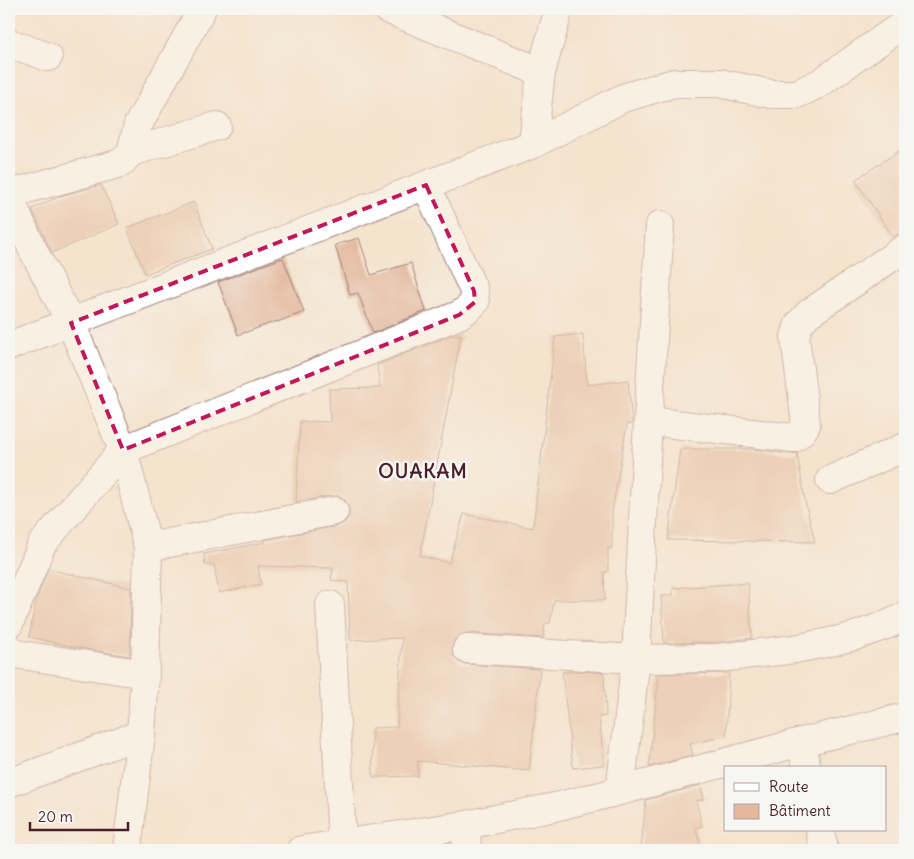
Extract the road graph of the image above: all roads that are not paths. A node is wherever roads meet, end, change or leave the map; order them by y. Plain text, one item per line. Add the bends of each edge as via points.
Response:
1 (202, 9) edge
2 (387, 9) edge
3 (559, 9) edge
4 (905, 24) edge
5 (9, 43) edge
6 (48, 57) dead end
7 (542, 72) junction
8 (217, 126) dead end
9 (533, 144) junction
10 (131, 152) junction
11 (426, 185) junction
12 (9, 195) edge
13 (660, 225) dead end
14 (905, 248) edge
15 (71, 323) junction
16 (9, 346) edge
17 (648, 421) junction
18 (905, 447) edge
19 (123, 450) junction
20 (830, 480) dead end
21 (334, 511) dead end
22 (148, 547) junction
23 (330, 605) dead end
24 (905, 616) edge
25 (9, 624) edge
26 (9, 648) edge
27 (466, 649) dead end
28 (636, 659) junction
29 (145, 674) junction
30 (905, 717) edge
31 (141, 734) junction
32 (804, 755) edge
33 (748, 766) edge
34 (724, 771) edge
35 (9, 783) edge
36 (620, 791) junction
37 (820, 832) edge
38 (466, 838) edge
39 (342, 844) junction
40 (127, 850) edge
41 (300, 850) edge
42 (824, 850) edge

1 - 10 street via 138,125
2 - 7 street
3 - 7 street
4 - 9 street via 820,83 798,94 771,94 718,83 674,83 623,98
5 - 6 street
7 - 9 street
8 - 10 street
9 - 11 street
10 - 12 street via 121,164
11 - 15 street
11 - 19 street via 474,291 475,302 469,308 459,315
12 - 15 street
13 - 17 street
14 - 17 street via 798,324 794,337 806,425 794,438
15 - 16 street
15 - 19 street
17 - 28 street
18 - 20 street
19 - 22 street
19 - 25 street via 42,544
21 - 22 street
22 - 29 street
23 - 39 street
24 - 28 street via 855,636 795,649 719,658
26 - 29 street via 15,654
27 - 28 street
28 - 36 street
29 - 31 street
30 - 32 street
31 - 35 street
31 - 40 street
32 - 33 street
34 - 36 street
36 - 38 street via 555,807
37 - 42 street
38 - 39 street
39 - 41 street

